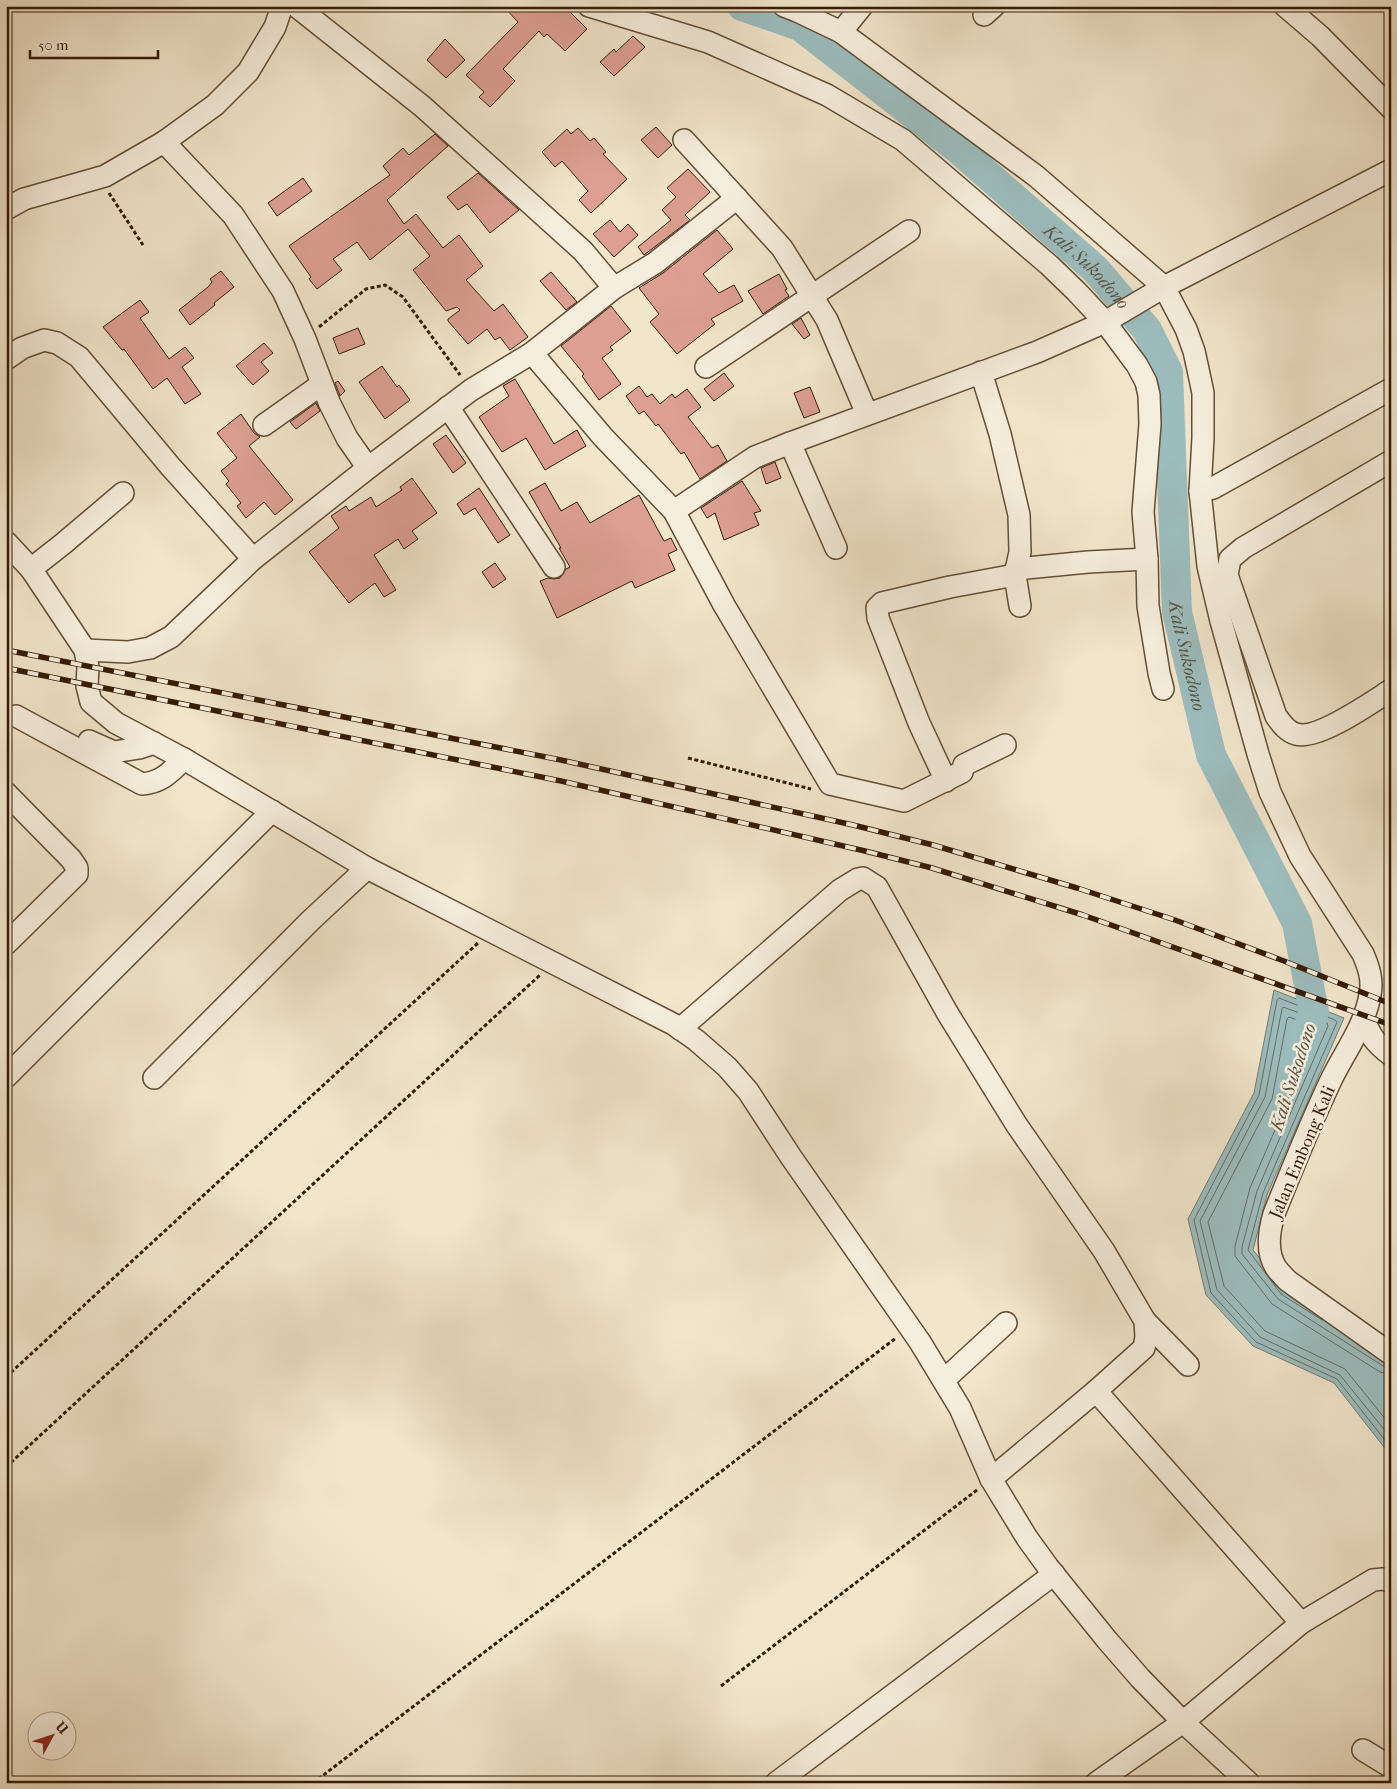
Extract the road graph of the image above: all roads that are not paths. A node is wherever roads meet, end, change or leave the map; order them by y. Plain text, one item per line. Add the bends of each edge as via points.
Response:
1 (282, 6) edge
2 (296, 6) edge
3 (588, 6) edge
4 (784, 6) edge
5 (862, 6) edge
6 (1285, 6) edge
7 (841, 32) junction
8 (1391, 108) edge
9 (684, 140) dead end
10 (164, 142) junction
11 (1391, 170) edge
12 (737, 198) junction
13 (6, 209) edge
14 (909, 231) dead end
15 (614, 288) junction
16 (1156, 291) junction
17 (812, 295) junction
18 (1108, 320) junction
19 (532, 353) junction
20 (6, 358) edge
21 (706, 367) dead end
22 (981, 372) junction
23 (322, 384) junction
24 (1391, 388) edge
25 (448, 407) junction
26 (867, 414) junction
27 (264, 425) dead end
28 (790, 443) junction
29 (1391, 461) edge
30 (368, 468) junction
31 (1200, 491) junction
32 (123, 493) dead end
33 (674, 511) junction
34 (6, 542) edge
35 (836, 548) dead end
36 (253, 559) junction
37 (1147, 559) junction
38 (554, 567) dead end
39 (30, 569) junction
40 (1016, 572) junction
41 (1020, 606) dead end
42 (85, 650) junction
43 (1163, 688) dead end
44 (1391, 690) edge
45 (11, 715) edge
46 (154, 743) junction
47 (1005, 745) dead end
48 (114, 752) junction
49 (184, 759) junction
50 (946, 781) junction
51 (142, 784) junction
52 (6, 793) edge
53 (272, 812) junction
54 (367, 868) junction
55 (8, 939) edge
56 (1364, 1018) junction
57 (680, 1029) junction
58 (1391, 1055) edge
59 (6, 1077) edge
60 (154, 1078) dead end
61 (1145, 1322) junction
62 (1006, 1323) dead end
63 (1391, 1354) edge
64 (1188, 1365) dead end
65 (944, 1380) junction
66 (1096, 1391) junction
67 (991, 1479) junction
68 (1054, 1574) junction
69 (1391, 1582) edge
70 (1302, 1623) junction
71 (1183, 1722) junction
72 (1363, 1750) dead end
73 (1391, 1767) edge
74 (776, 1783) edge
75 (1096, 1783) edge
76 (1249, 1783) edge

1 - 10 street via 275,27 248,72 215,106
2 - 15 street via 422,106 583,251
3 - 18 street via 708,42 827,95 903,140
4 - 7 street
5 - 7 street
6 - 8 street via 1320,36
7 - 16 street via 1036,176
9 - 12 street
10 - 13 street via 105,176 24,199
10 - 23 street via 233,215 283,291
11 - 16 street
12 - 15 street via 655,262
12 - 17 street via 782,248
14 - 17 street
15 - 19 street
16 - 18 street
16 - 31 street, Jalan Embong Kali via 1186,329 1194,351 1202,393 1204,438
17 - 21 street
17 - 26 street via 827,320
18 - 22 street via 1037,352
18 - 37 street via 1137,365 1148,389 1150,424 1142,512
19 - 25 street
19 - 33 street via 603,437
20 - 36 street via 44,340 57,343 79,357
22 - 26 street
22 - 40 street via 1000,434 1017,508 1020,552
23 - 27 street
23 - 30 street via 347,438
24 - 31 street via 1213,488
25 - 30 street
25 - 38 street
26 - 28 street
28 - 33 street via 755,458
28 - 35 street
29 - 44 street via 1242,548 1230,559 1227,574 1276,716 1286,728 1296,735 1337,724
30 - 36 street
31 - 56 street, Jalan Embong Kali via 1203,536 1213,592 1258,754 1270,792 1300,856 1363,954 1372,983
32 - 39 street
33 - 50 street via 724,605 830,784 904,801
34 - 39 street
36 - 42 street via 171,637 150,648 128,652
37 - 40 street via 1088,562
37 - 43 street via 1148,606
39 - 42 street
40 - 41 street
40 - 50 street via 882,603 877,608 919,723
42 - 46 street via 87,686 92,702 116,722
45 - 48 street via 43,719
45 - 51 street
46 - 48 street
46 - 49 street
47 - 50 street via 964,765 962,772
48 - 51 street
49 - 51 street via 164,778
49 - 53 street
52 - 55 street via 78,868 77,874
53 - 54 street
53 - 59 street
54 - 57 street
54 - 60 street
56 - 58 street via 1370,1035
56 - 63 street, Jalan Embong Kali via 1332,1078 1283,1192 1270,1229 1270,1242 1276,1268 1288,1281
57 - 61 street via 840,890 863,878 876,887 1010,1115 1104,1251
57 - 65 street via 727,1067 748,1091
61 - 64 street
61 - 66 street via 1144,1348
62 - 65 street
65 - 67 street
66 - 67 street
66 - 70 street
67 - 68 street via 1027,1538
68 - 71 street via 1140,1678
68 - 74 street
69 - 70 street via 1373,1580
70 - 71 street
71 - 75 street
71 - 76 street
72 - 73 street

